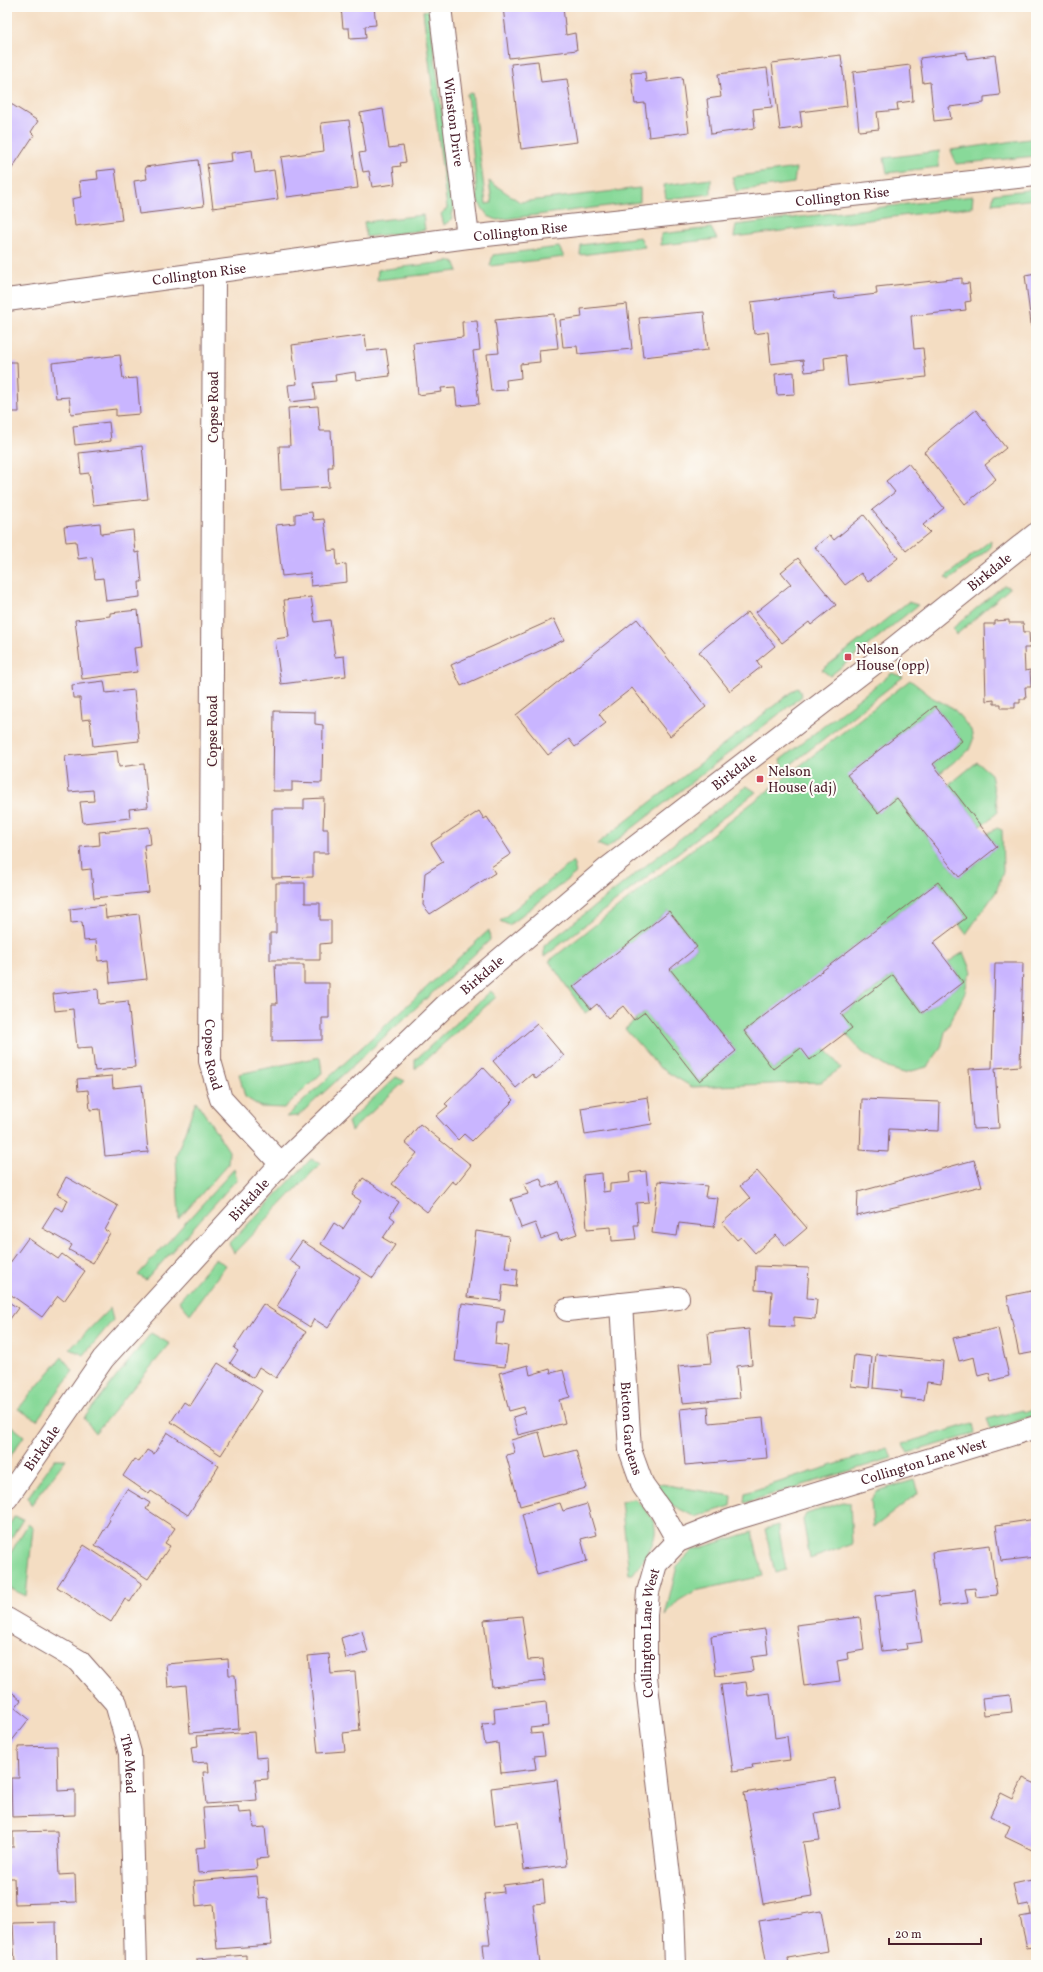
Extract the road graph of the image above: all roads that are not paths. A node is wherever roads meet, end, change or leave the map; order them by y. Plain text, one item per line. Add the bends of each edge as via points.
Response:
1 (440, 7) edge
2 (1036, 175) edge
3 (468, 237) junction
4 (214, 273) junction
5 (7, 300) edge
6 (1036, 534) edge
7 (281, 1164) junction
8 (678, 1298) dead end
9 (621, 1304) junction
10 (568, 1310) dead end
11 (1036, 1427) edge
12 (7, 1498) edge
13 (678, 1541) junction
14 (7, 1619) edge
15 (136, 1965) edge
16 (675, 1965) edge

1 - 3 street, Winston Drive
2 - 3 street, Collington Rise
3 - 4 street, Collington Rise
4 - 5 street, Collington Rise
4 - 7 street, Copse Road via 210,1061 221,1099
6 - 7 street, Birkdale via 900,643 602,873 445,1006
7 - 12 street, Birkdale via 102,1359
8 - 9 street
9 - 10 street
9 - 13 street, Bicton Gardens via 630,1450 643,1486
11 - 13 street, Collington Lane West via 730,1520
13 - 16 street, Collington Lane West via 656,1564 648,1592 646,1615 646,1677 673,1910
14 - 15 street, The Mead via 79,1661 116,1703 130,1753

